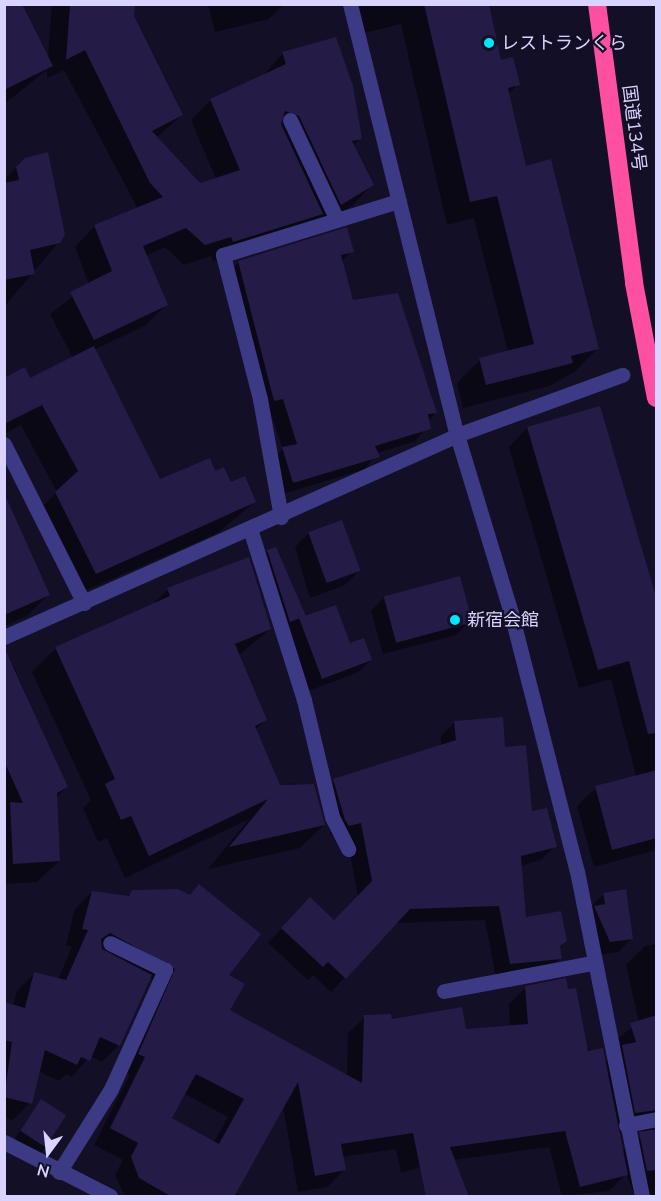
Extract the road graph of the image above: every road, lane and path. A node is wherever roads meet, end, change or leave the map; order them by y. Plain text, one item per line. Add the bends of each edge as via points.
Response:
1 (350, 4) edge
2 (597, 4) edge
3 (290, 120) dead end
4 (399, 201) junction
5 (337, 220) junction
6 (622, 375) dead end
7 (657, 398) edge
8 (457, 435) junction
9 (4, 444) edge
10 (281, 518) junction
11 (250, 531) junction
12 (84, 603) junction
13 (4, 637) edge
14 (348, 849) dead end
15 (110, 943) dead end
16 (592, 963) junction
17 (444, 991) dead end
18 (657, 1119) edge
19 (626, 1125) junction
20 (4, 1142) edge
21 (59, 1172) junction
22 (84, 1191) edge
23 (637, 1195) edge
24 (110, 1197) edge

1 - 4 street
2 - 7 highway, 国道134号 via 634,283
3 - 5 street
4 - 5 street
4 - 8 street
5 - 10 street via 223,255 260,399
6 - 8 street
8 - 10 street
8 - 16 street via 511,613 577,871
9 - 12 street
10 - 11 street
11 - 12 street
11 - 14 street via 304,700 332,818
12 - 13 street
15 - 21 street via 165,970 111,1089
16 - 17 street
16 - 19 street
18 - 19 street
19 - 23 street
20 - 21 street
21 - 22 street
22 - 24 street

